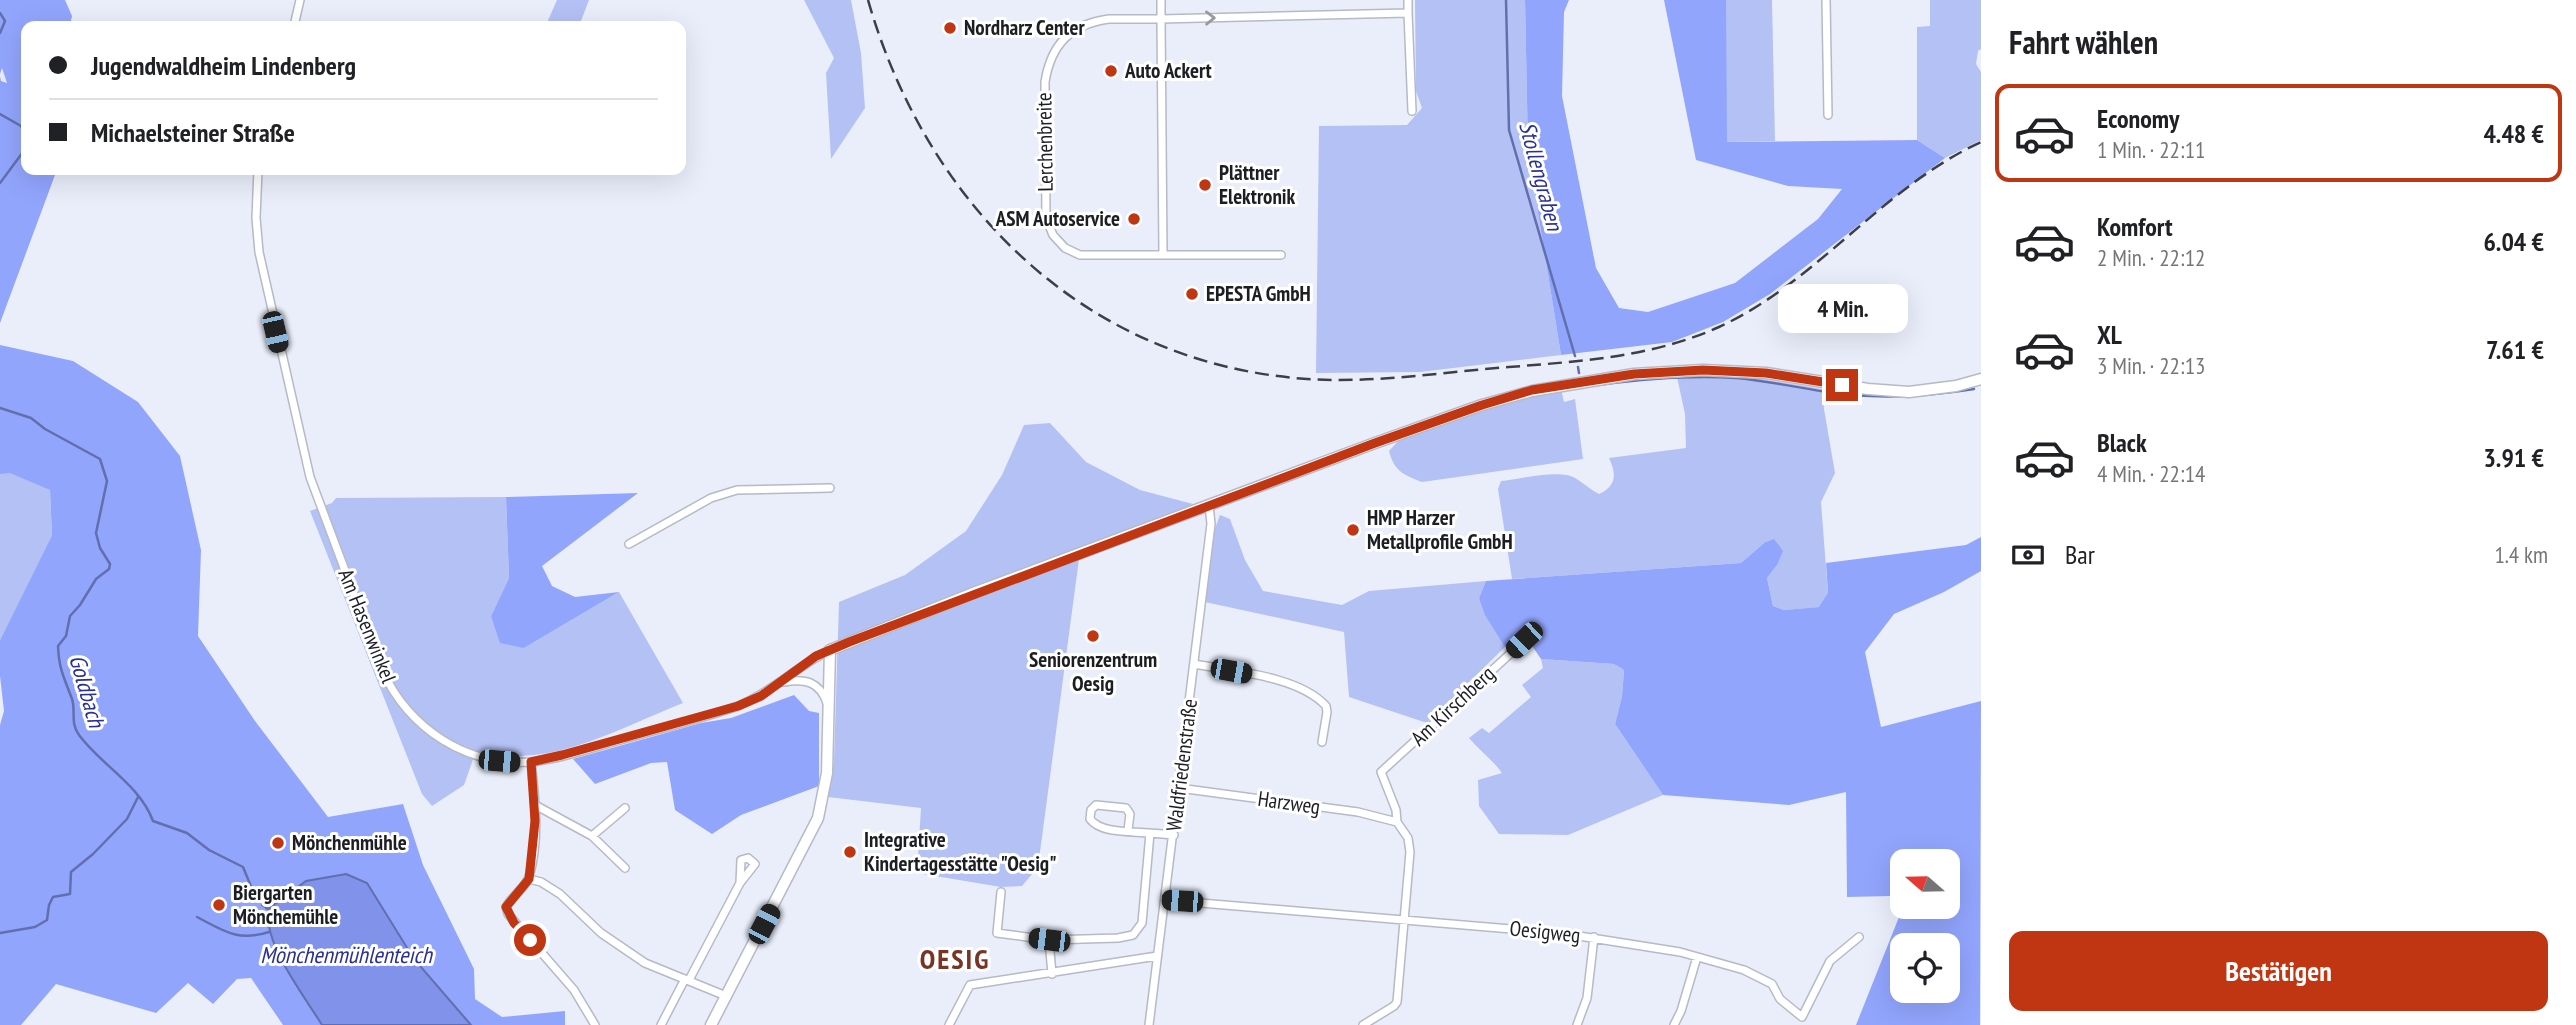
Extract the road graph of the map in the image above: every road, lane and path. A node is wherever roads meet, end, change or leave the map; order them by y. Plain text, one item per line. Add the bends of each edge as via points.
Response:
1 (300, 0) edge
2 (1161, 0) edge
3 (1408, 0) edge
4 (1826, 0) edge
5 (1408, 13) junction
6 (1161, 19) junction
7 (296, 21) edge
8 (1412, 111) dead end
9 (1828, 115) dead end
10 (258, 175) edge
11 (1163, 255) junction
12 (1281, 255) dead end
13 (1981, 379) edge
14 (830, 488) dead end
15 (1209, 505) junction
16 (629, 544) dead end
17 (1524, 640) dead end
18 (830, 650) junction
19 (1194, 664) junction
20 (780, 683) junction
21 (827, 703) junction
22 (1322, 743) dead end
23 (531, 762) junction
24 (1180, 788) junction
25 (535, 805) junction
26 (625, 808) dead end
27 (1398, 822) junction
28 (1128, 830) junction
29 (1150, 833) junction
30 (1174, 835) junction
31 (592, 836) junction
32 (625, 868) dead end
33 (529, 879) junction
34 (740, 883) dead end
35 (1002, 892) dead end
36 (1165, 900) junction
37 (1404, 920) junction
38 (1594, 937) junction
39 (1859, 937) dead end
40 (1049, 940) junction
41 (1157, 956) junction
42 (1697, 957) junction
43 (1052, 974) junction
44 (687, 979) junction
45 (726, 996) junction
46 (595, 1025) edge
47 (662, 1025) edge
48 (711, 1025) edge
49 (949, 1025) edge
50 (1149, 1025) edge
51 (1363, 1025) edge
52 (1577, 1025) edge
53 (1674, 1025) edge

1 - 7 street
2 - 6 street
3 - 5 street
4 - 9 street
6 -> 5 street, Lerchenbreite
5 - 8 street
6 - 11 street
6 - 11 street, Lerchenbreite via 1109,19 1079,26 1058,47 1045,82 1046,218 1053,235 1080,255
10 - 23 street, Am Hasenwinkel via 258,252 300,440 318,501 383,672 406,710 437,738 479,757
11 - 12 street, Lerchenbreite
13 - 15 street via 1909,392 1766,373 1703,370 1577,382 1482,405
14 - 16 street via 737,490 711,498
15 - 18 street
15 - 19 street, Waldfriedenstraße via 1211,524
17 - 27 street, Am Kirschberg via 1381,772
18 - 20 street, Am Hasenwinkel
18 - 21 street
19 - 22 street via 1262,677 1308,692 1326,706
19 - 24 street, Waldfriedenstraße
20 - 21 street via 814,684 824,692
20 - 23 street, Am Hasenwinkel via 718,713
21 - 45 street via 826,784 818,818
23 - 25 street
24 - 27 street, Harzweg via 1358,812
24 - 30 street, Waldfriedenstraße
25 - 31 street
25 - 33 street
26 - 31 street
27 - 37 street via 1410,845
28 - 28 street via 1094,825 1091,810 1097,805 1126,808
28 - 29 street
29 - 30 street
29 - 40 street via 1139,930 1118,938
30 - 36 street, Waldfriedenstraße
31 - 32 street
33 - 44 street via 560,894 601,933 645,963
33 - 46 street via 509,901 508,914 574,990
34 - 44 street
35 - 40 street via 997,933
36 - 37 street, Oesigweg
36 - 41 street, Waldfriedenstraße
37 - 38 street, Oesigweg
37 - 51 street via 1397,1002
38 - 42 street, Oesigweg
38 - 52 street via 1587,998
39 - 42 street, Oesigweg via 1829,961 1802,1017 1780,999 1772,984 1744,970
40 - 43 street
41 - 43 street
41 - 50 street, Waldfriedenstraße
42 - 53 street
43 - 49 street via 970,985
44 - 45 street
44 - 47 street
45 - 48 street

